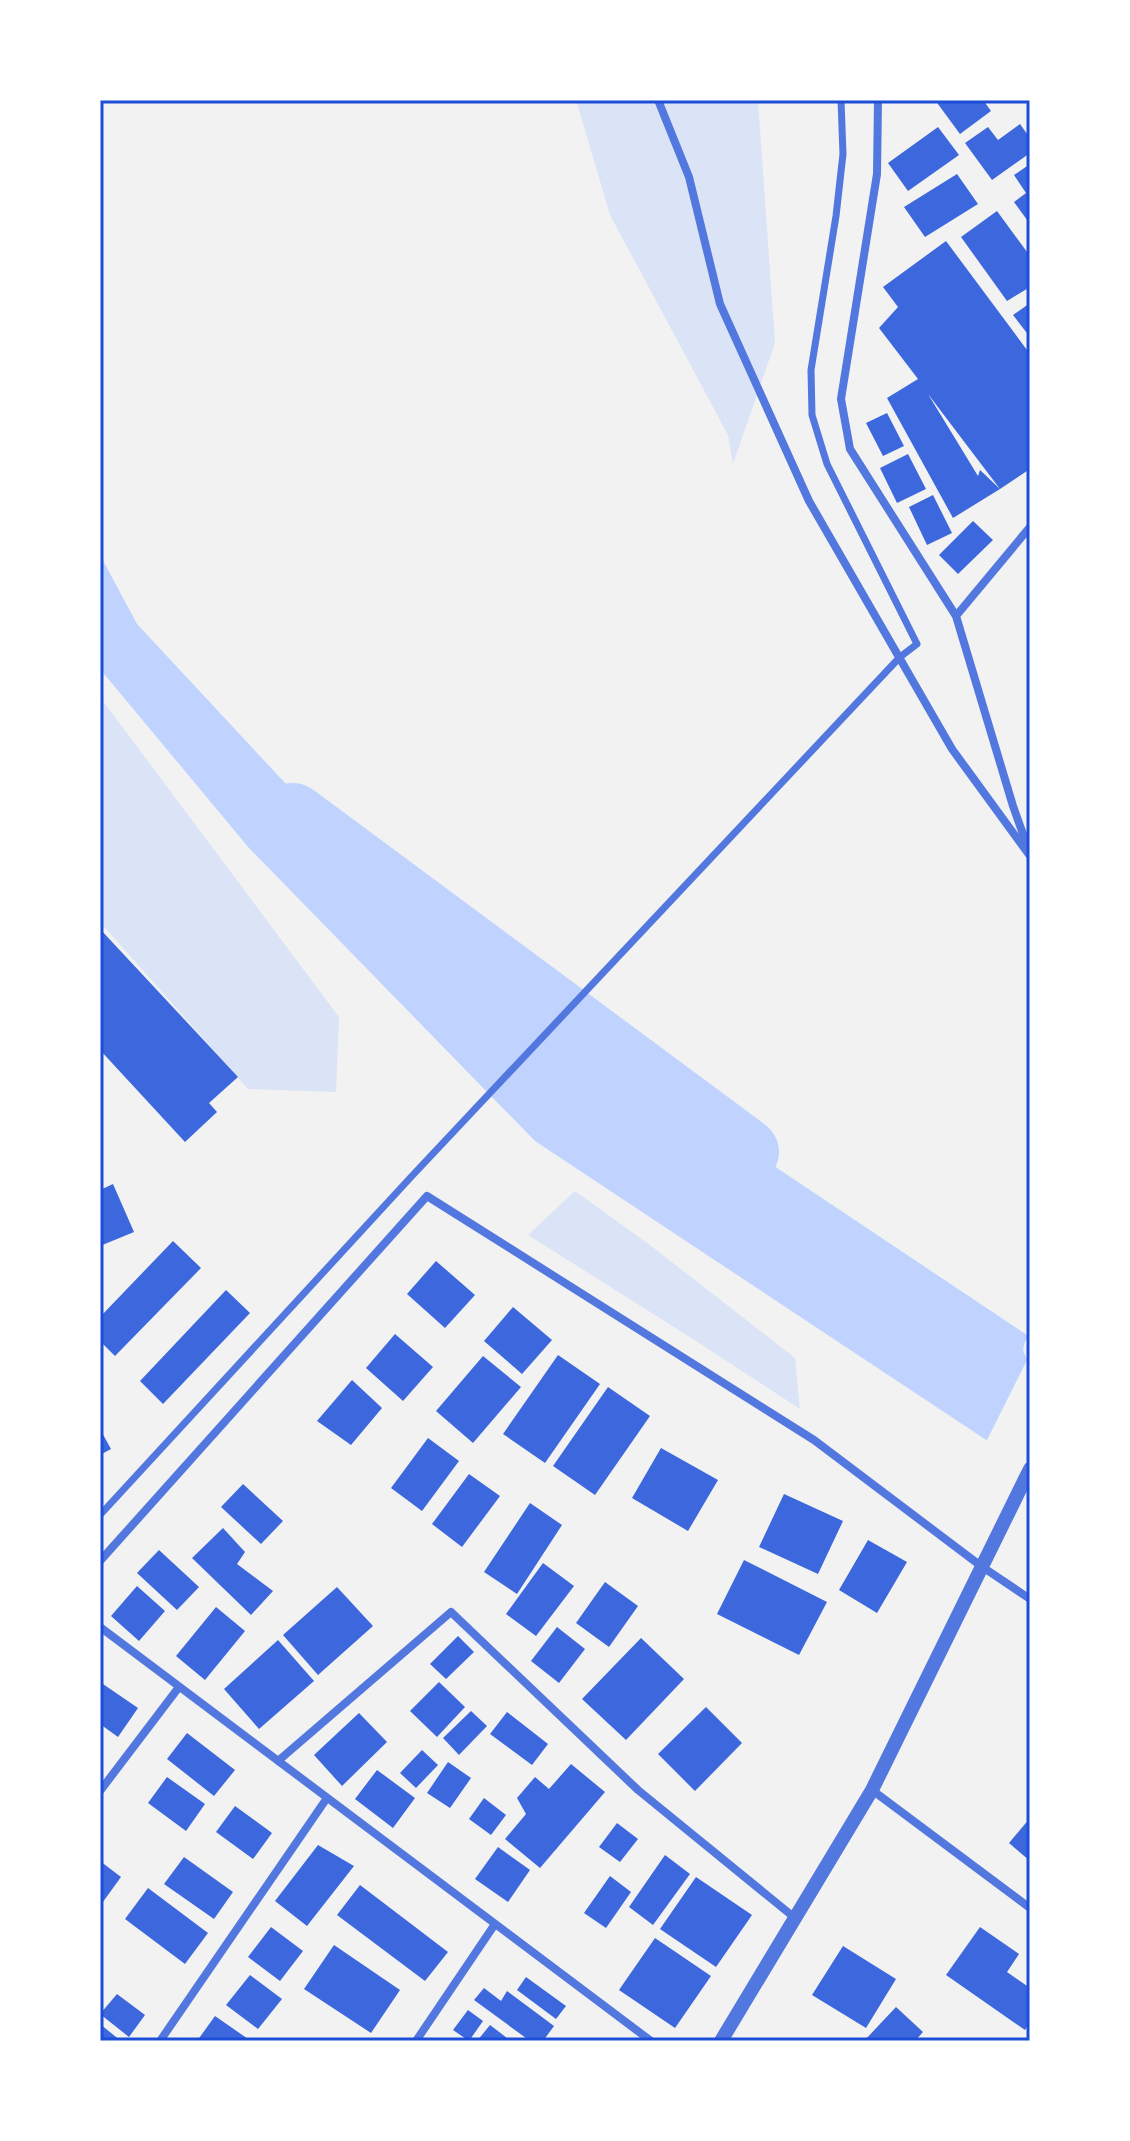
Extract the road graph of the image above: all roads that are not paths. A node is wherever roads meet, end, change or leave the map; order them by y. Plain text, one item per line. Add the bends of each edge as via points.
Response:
1 (658, 100) edge
2 (841, 100) edge
3 (878, 100) edge
4 (1030, 527) edge
5 (956, 616) junction
6 (900, 657) junction
7 (1030, 854) edge
8 (1030, 1469) edge
9 (100, 1515) edge
10 (100, 1561) edge
11 (981, 1566) junction
12 (1030, 1599) edge
13 (100, 1627) edge
14 (179, 1687) junction
15 (278, 1761) junction
16 (872, 1790) junction
17 (100, 1791) edge
18 (327, 1798) junction
19 (1030, 1908) edge
20 (795, 1918) junction
21 (495, 1924) junction
22 (160, 2041) edge
23 (416, 2041) edge
24 (651, 2041) edge
25 (721, 2041) edge

1 - 6 street via 689,177 720,304 809,501
2 - 6 street via 843,154 811,370 812,415 827,464 917,644
3 - 5 street via 877,174 841,399 850,449
4 - 5 street
5 - 7 street
6 - 7 street via 952,749
6 - 9 street
8 - 11 street
10 - 11 street via 427,1196 814,1440
11 - 12 street
11 - 16 street
13 - 14 street
14 - 15 street
14 - 17 street
15 - 18 street
15 - 20 street via 451,1612 638,1790
16 - 19 street
16 - 20 street
18 - 21 street
18 - 22 street
20 - 25 street
21 - 23 street
21 - 24 street

